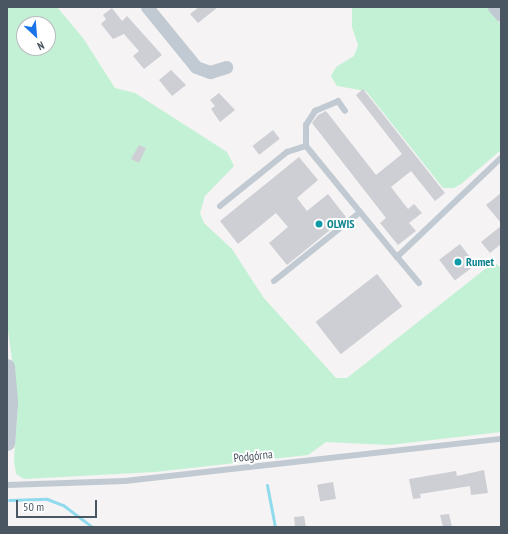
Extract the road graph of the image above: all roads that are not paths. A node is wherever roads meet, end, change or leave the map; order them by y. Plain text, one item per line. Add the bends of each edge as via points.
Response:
1 (147, 7) edge
2 (494, 7) edge
3 (501, 15) edge
4 (226, 67) dead end
5 (346, 111) dead end
6 (306, 146) junction
7 (501, 158) edge
8 (220, 206) dead end
9 (360, 212) junction
10 (397, 257) junction
11 (274, 281) dead end
12 (419, 283) dead end
13 (7, 367) edge
14 (501, 439) edge
15 (7, 443) edge
16 (7, 485) edge

1 - 4 street via 196,67 210,72
2 - 3 street
5 - 6 lane via 338,101 315,111 306,125
6 - 8 lane via 287,152
6 - 9 lane
7 - 10 lane
9 - 10 lane
9 - 11 lane
10 - 12 lane
13 - 15 street via 10,404
14 - 16 lane, Podgórna via 125,481

